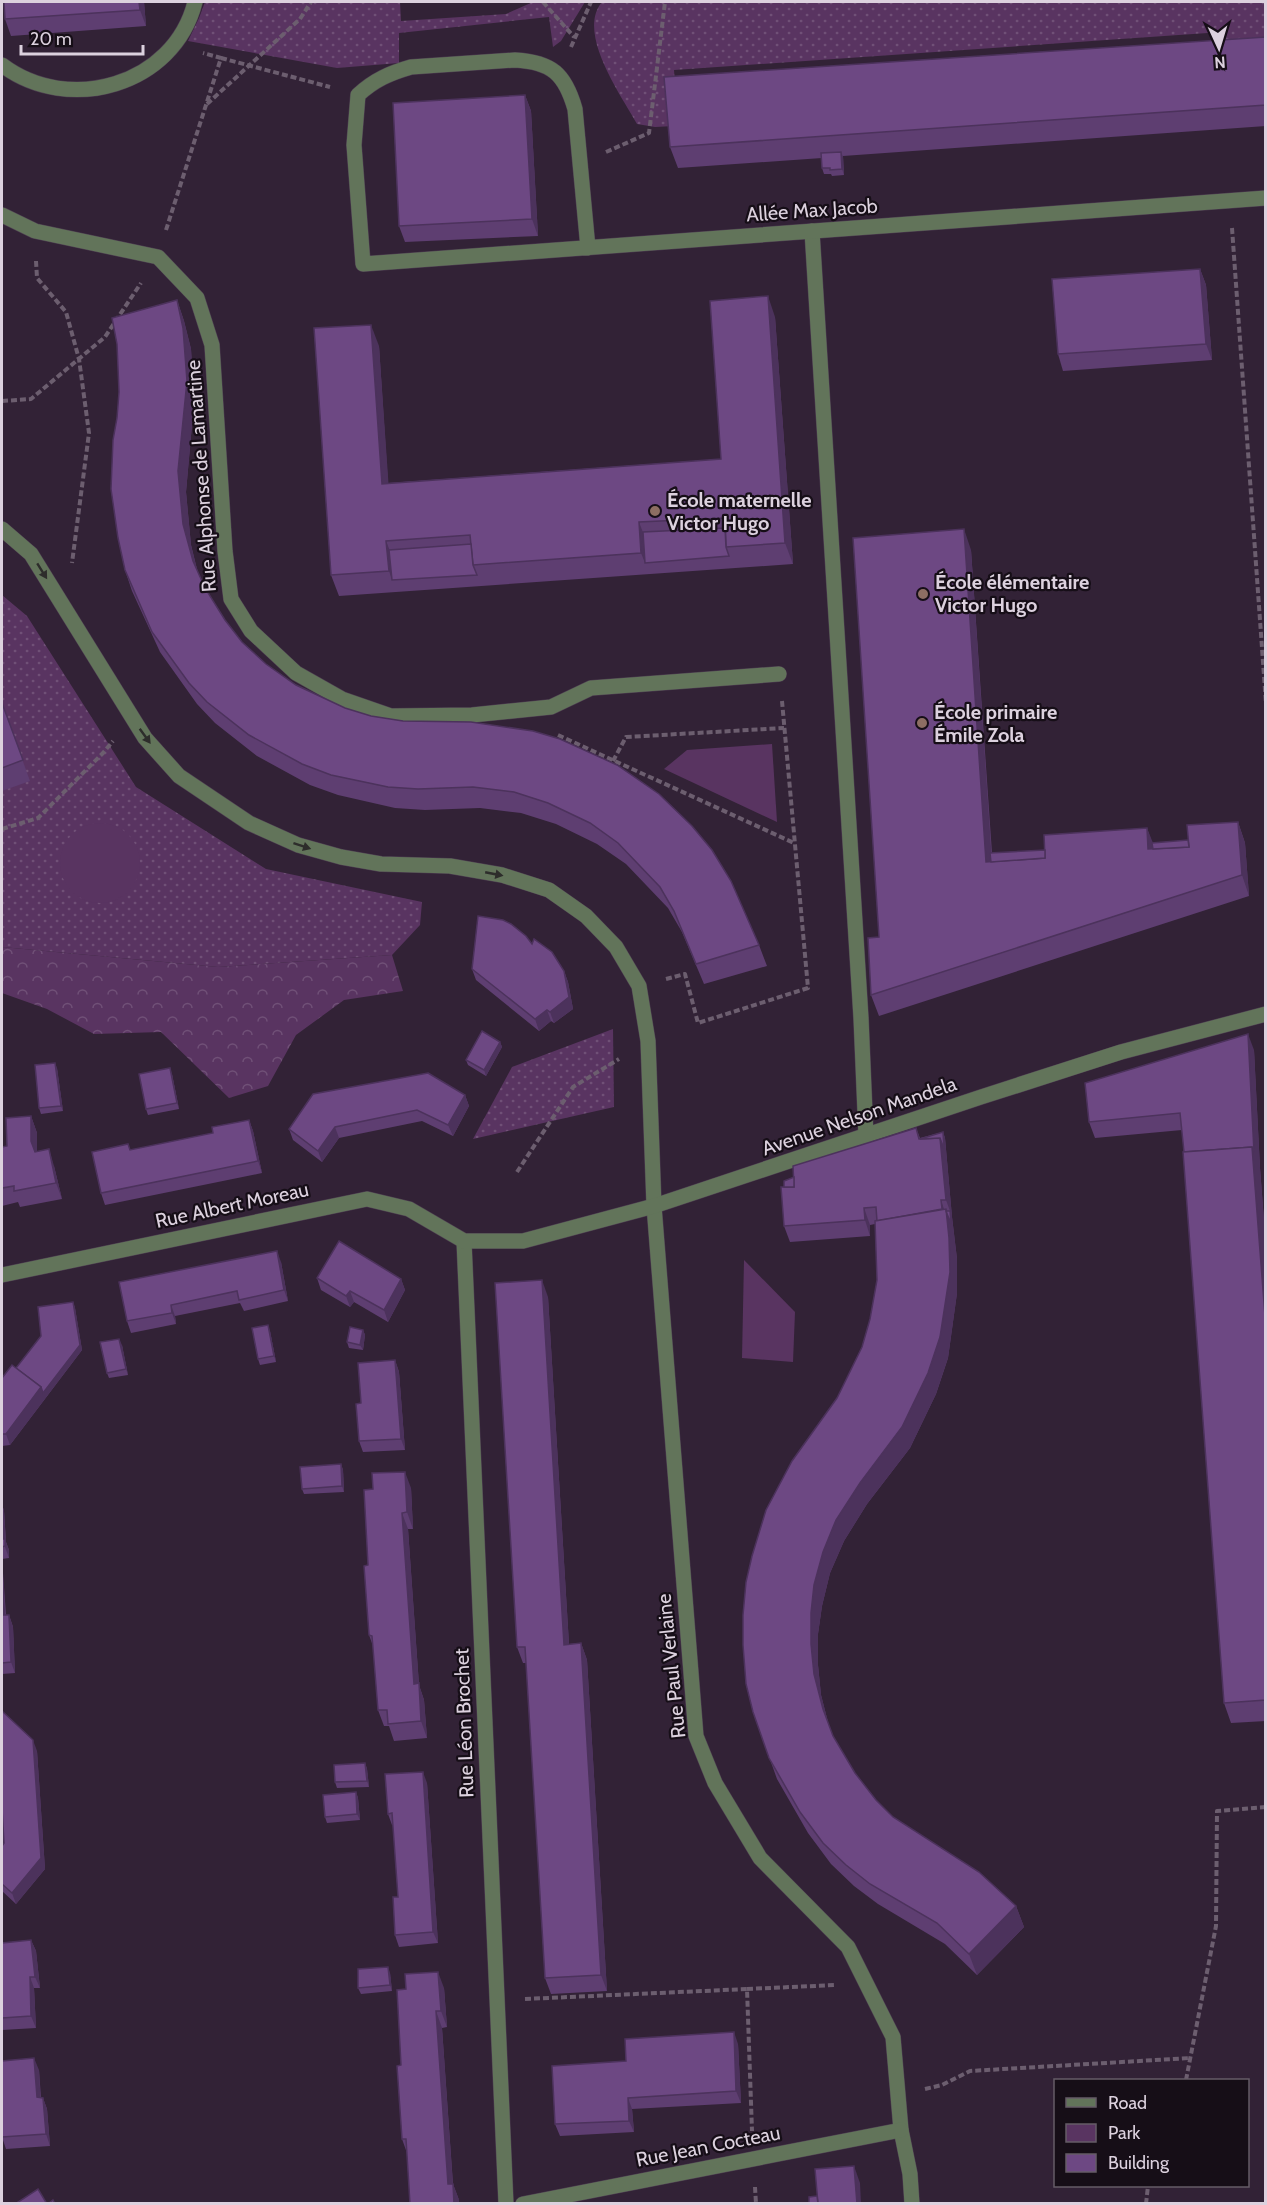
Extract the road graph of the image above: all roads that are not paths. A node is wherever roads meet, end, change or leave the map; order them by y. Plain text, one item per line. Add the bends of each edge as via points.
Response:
1 (195, 2) edge
2 (2, 65) edge
3 (1266, 198) edge
4 (2, 215) edge
5 (812, 231) junction
6 (588, 249) junction
7 (2, 530) edge
8 (779, 674) road end
9 (1266, 1014) edge
10 (866, 1136) junction
11 (654, 1206) junction
12 (464, 1241) junction
13 (2, 1275) edge
14 (901, 2130) junction
15 (506, 2204) edge
16 (523, 2204) edge
17 (912, 2204) edge

1 - 2 street via 175,44 149,68 118,84 84,91 49,88 17,77
3 - 5 street, Allée Max Jacob
4 - 8 street, Rue Alphonse de Lamartine via 35,231 158,258 197,297 212,345 231,599 251,631 296,674 342,699 391,716 472,715 551,706 591,687
5 - 6 street, Allée Max Jacob
5 - 10 street
6 - 6 street, Allée Max Jacob via 575,110 570,91 560,75 548,66 515,60 411,67 373,82 358,95 354,145 363,264
7 -> 11 street via 31,554 145,738 179,776 249,823 298,845 381,864 481,871 549,890 586,916 616,947 639,986 648,1041
9 - 10 street, Avenue Nelson Mandela via 1121,1052
10 - 11 street, Avenue Nelson Mandela
11 - 12 street, Avenue Nelson Mandela via 523,1241
11 - 14 street, Rue Paul Verlaine via 696,1736 715,1783 760,1858 848,1947 893,2037
12 - 13 street, Rue Albert Moreau via 409,1209 367,1199
12 - 15 street, Rue Léon Brochet
14 - 16 street, Rue Jean Cocteau
14 - 17 street, Rue Paul Verlaine

